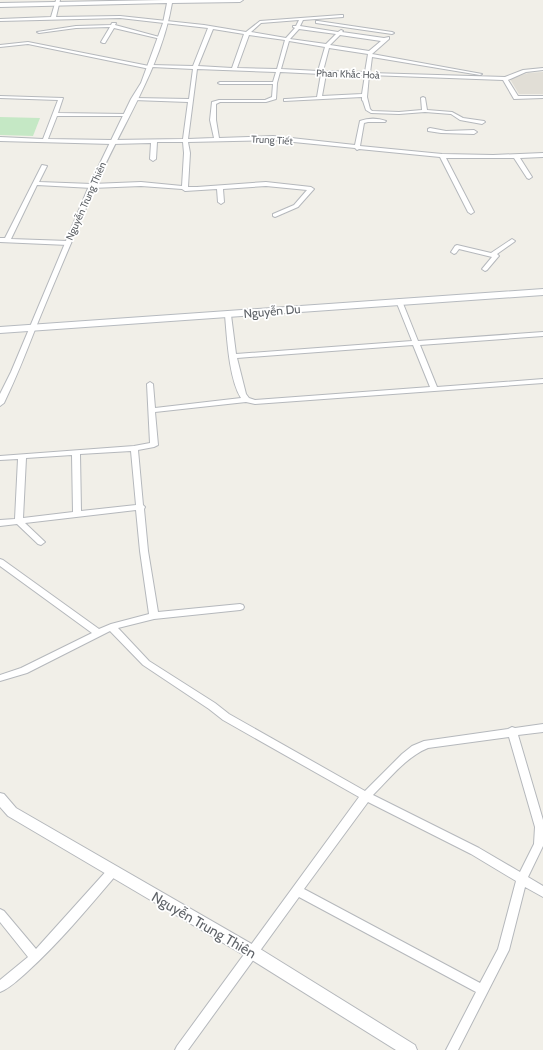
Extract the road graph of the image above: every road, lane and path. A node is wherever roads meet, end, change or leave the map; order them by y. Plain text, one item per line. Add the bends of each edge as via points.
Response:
1 (240, 0) edge
2 (170, 1) edge
3 (57, 2) edge
4 (96, 2) edge
5 (0, 5) edge
6 (341, 16) dead end
7 (120, 17) junction
8 (53, 19) junction
9 (0, 20) edge
10 (303, 20) junction
11 (260, 22) junction
12 (166, 23) junction
13 (112, 26) junction
14 (345, 26) junction
15 (211, 27) junction
16 (298, 27) junction
17 (39, 32) dead end
18 (247, 33) junction
19 (339, 34) junction
20 (161, 38) junction
21 (287, 40) junction
22 (385, 40) junction
23 (103, 42) dead end
24 (0, 46) edge
25 (327, 46) junction
26 (370, 54) junction
27 (150, 67) junction
28 (195, 68) junction
29 (234, 69) junction
30 (543, 69) edge
31 (278, 71) junction
32 (322, 73) junction
33 (367, 74) junction
34 (505, 79) junction
35 (275, 82) junction
36 (220, 83) dead end
37 (364, 95) junction
38 (0, 97) edge
39 (543, 97) edge
40 (319, 98) junction
41 (423, 98) dead end
42 (134, 99) junction
43 (286, 100) dead end
44 (190, 101) junction
45 (364, 102) dead end
46 (425, 111) junction
47 (55, 114) junction
48 (126, 115) junction
49 (383, 121) dead end
50 (482, 122) dead end
51 (430, 130) dead end
52 (474, 132) dead end
53 (0, 139) edge
54 (45, 140) junction
55 (185, 140) junction
56 (217, 140) junction
57 (154, 141) junction
58 (112, 142) junction
59 (357, 148) junction
60 (543, 155) edge
61 (442, 156) junction
62 (516, 156) junction
63 (153, 159) dead end
64 (44, 166) dead end
65 (529, 177) dead end
66 (36, 183) junction
67 (92, 186) junction
68 (220, 187) junction
69 (185, 189) junction
70 (221, 202) dead end
71 (472, 212) dead end
72 (275, 215) dead end
73 (3, 240) edge
74 (512, 241) dead end
75 (68, 243) junction
76 (454, 252) dead end
77 (493, 254) junction
78 (485, 269) dead end
79 (543, 292) edge
80 (399, 300) junction
81 (228, 315) junction
82 (32, 328) junction
83 (0, 330) edge
84 (543, 334) edge
85 (416, 344) junction
86 (234, 356) junction
87 (543, 381) edge
88 (150, 384) dead end
89 (434, 389) junction
90 (246, 400) junction
91 (0, 403) edge
92 (152, 410) junction
93 (134, 448) junction
94 (76, 453) junction
95 (22, 457) junction
96 (0, 458) edge
97 (140, 507) junction
98 (77, 514) junction
99 (19, 521) junction
100 (0, 523) edge
101 (41, 542) dead end
102 (0, 562) edge
103 (240, 607) dead end
104 (154, 616) junction
105 (110, 627) junction
106 (98, 633) junction
107 (0, 678) edge
108 (543, 728) edge
109 (512, 732) junction
110 (366, 796) junction
111 (2, 803) edge
112 (113, 871) junction
113 (522, 879) junction
114 (297, 891) junction
115 (543, 892) edge
116 (0, 914) edge
117 (252, 952) junction
118 (35, 957) junction
119 (0, 987) edge
120 (483, 990) junction
121 (181, 1050) edge
122 (410, 1050) edge
123 (452, 1050) edge

1 - 2 street
2 - 4 street
2 - 12 street, Nguyễn Trung Thiên
3 - 4 street
3 - 5 street
3 - 8 street
6 - 10 street
7 - 8 street
7 - 12 street
7 - 13 street
8 - 9 street
10 - 11 street
10 - 14 street
10 - 16 street
11 - 16 street
11 - 18 street
12 - 15 street
12 - 20 street, Nguyễn Trung Thiên
13 - 17 street
13 - 20 street
13 - 23 street
14 - 19 street
14 - 22 street via 392,33
15 - 18 street
15 - 28 street
16 - 19 street
16 - 21 street
18 - 21 street
18 - 29 street
19 - 22 street
19 - 25 street
20 - 27 street, Nguyễn Trung Thiên
21 - 25 street
21 - 31 street
22 - 26 street
24 - 27 street, Phan Khắc Hoà via 28,43
25 - 26 street
25 - 32 street
26 - 33 street
26 - 34 street
27 - 28 street, Phan Khắc Hoà
27 - 42 street, Nguyễn Trung Thiên
28 - 29 street, Phan Khắc Hoà
28 - 44 street
29 - 31 street, Phan Khắc Hoà
30 - 34 street, Phan Khắc Hoà via 525,71
31 - 32 street, Phan Khắc Hoà
31 - 35 street
32 - 33 street, Phan Khắc Hoà
32 - 40 street
33 - 34 street, Phan Khắc Hoà
33 - 37 street
34 - 39 street via 516,98
35 - 36 street
35 - 56 street via 274,97 271,100 214,103 213,120
37 - 40 street
37 - 45 street
37 - 46 street via 368,110 371,112
38 - 47 street via 61,99
40 - 43 street
41 - 46 street
42 - 44 street
42 - 48 street, Nguyễn Trung Thiên
44 - 55 street
46 - 50 street via 452,113 462,119
47 - 48 street
47 - 54 street
48 - 58 street, Nguyễn Trung Thiên
49 - 59 street via 362,122
51 - 52 street via 443,133
53 - 54 street, Trung Tiết
54 - 58 street, Trung Tiết
55 - 56 street, Trung Tiết
55 - 57 street, Trung Tiết
55 - 69 street
56 - 59 street, Trung Tiết via 273,138
57 - 58 street, Trung Tiết
57 - 63 street
58 - 67 street, Nguyễn Trung Thiên
59 - 61 street, Trung Tiết
60 - 62 street, Trung Tiết
61 - 62 street, Trung Tiết
61 - 71 street
62 - 65 street
64 - 66 street
66 - 67 street
66 - 73 street
67 - 69 street via 141,184
67 - 75 street, Nguyễn Trung Thiên
68 - 69 street
68 - 70 street
68 - 72 street via 260,184 311,189 296,206
73 - 75 street
74 - 77 street
75 - 82 street, Nguyễn Trung Thiên
76 - 77 street via 458,247
77 - 78 street via 496,256
79 - 80 main road, Nguyễn Du
80 - 81 main road, Nguyễn Du
80 - 85 street
81 - 82 main road, Nguyễn Du
81 - 86 street
82 - 83 main road, Nguyễn Du
82 - 91 street, Nguyễn Trung Thiên
84 - 85 street
85 - 86 street
85 - 89 street
86 - 90 street via 238,379
87 - 89 street
88 - 92 street
89 - 90 street via 255,402
90 - 92 street
92 - 93 street via 154,445
93 - 94 street
93 - 97 street
94 - 95 street
94 - 98 street
95 - 96 street
95 - 99 street
97 - 98 street
97 - 104 street
98 - 99 street
99 - 100 street
99 - 101 street
102 - 106 street
103 - 104 street
104 - 105 street
105 - 106 street
105 - 110 street via 146,663 226,717
106 - 107 street via 24,671
108 - 109 street
109 - 110 street via 427,744 415,749
109 - 113 street via 541,833 539,844
110 - 113 street via 475,851
110 - 114 street
111 - 112 street, Nguyễn Trung Thiên via 12,812
112 - 117 street, Nguyễn Trung Thiên
112 - 118 street
113 - 115 street
113 - 120 street via 503,950
114 - 117 street
114 - 120 street
116 - 118 street
117 - 121 street
117 - 122 street, Nguyễn Trung Thiên
118 - 119 street
120 - 123 street

